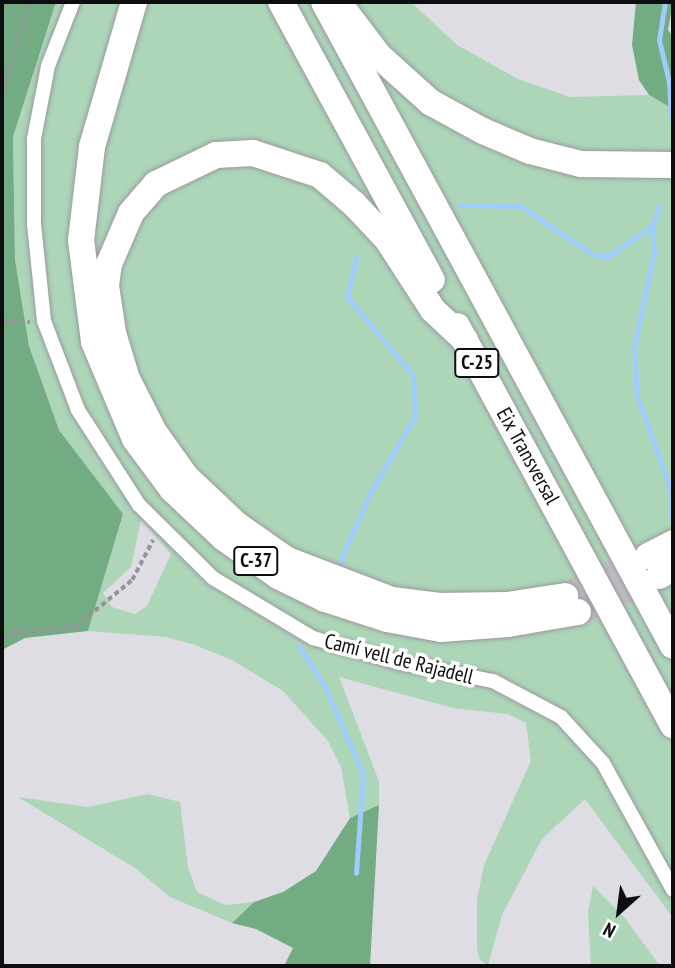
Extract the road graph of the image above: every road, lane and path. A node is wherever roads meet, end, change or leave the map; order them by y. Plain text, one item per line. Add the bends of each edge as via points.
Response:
1 (29, 2) edge
2 (73, 2) edge
3 (134, 2) edge
4 (281, 2) edge
5 (324, 2) edge
6 (340, 2) edge
7 (2, 91) edge
8 (673, 164) edge
9 (2, 321) edge
10 (44, 321) junction
11 (464, 340) junction
12 (161, 526) junction
13 (673, 543) edge
14 (660, 566) tunnel mouth
15 (2, 639) edge
16 (673, 646) edge
17 (673, 725) edge
18 (673, 890) edge

1 - 7 path
2 - 10 street, Camí vell de Rajadell via 48,66 34,139 34,224
3 - 11 highway, C-37 via 92,147 81,240 94,342 135,439 164,479 224,538 278,576 325,599 441,629 508,624 571,604 440,606 392,600 286,560 237,525 186,477 154,432 127,379 113,333 106,286 109,264 131,214 156,184 216,155 253,153 320,175 354,204 387,239 433,310
4 - 11 highway, Eix Transversal / C-25
5 - 16 highway, Eix Transversal / C-25
6 - 8 highway via 389,65 430,102 483,131 530,151 581,164
9 - 10 path
10 - 12 street, Camí vell de Rajadell via 78,410 139,505
11 - 17 highway, Eix Transversal / C-25
12 - 15 path via 132,580 75,627 12,633
12 - 18 street, Camí vell de Rajadell via 213,578 313,638 401,663 493,681 561,717 603,763
13 - 14 highway

